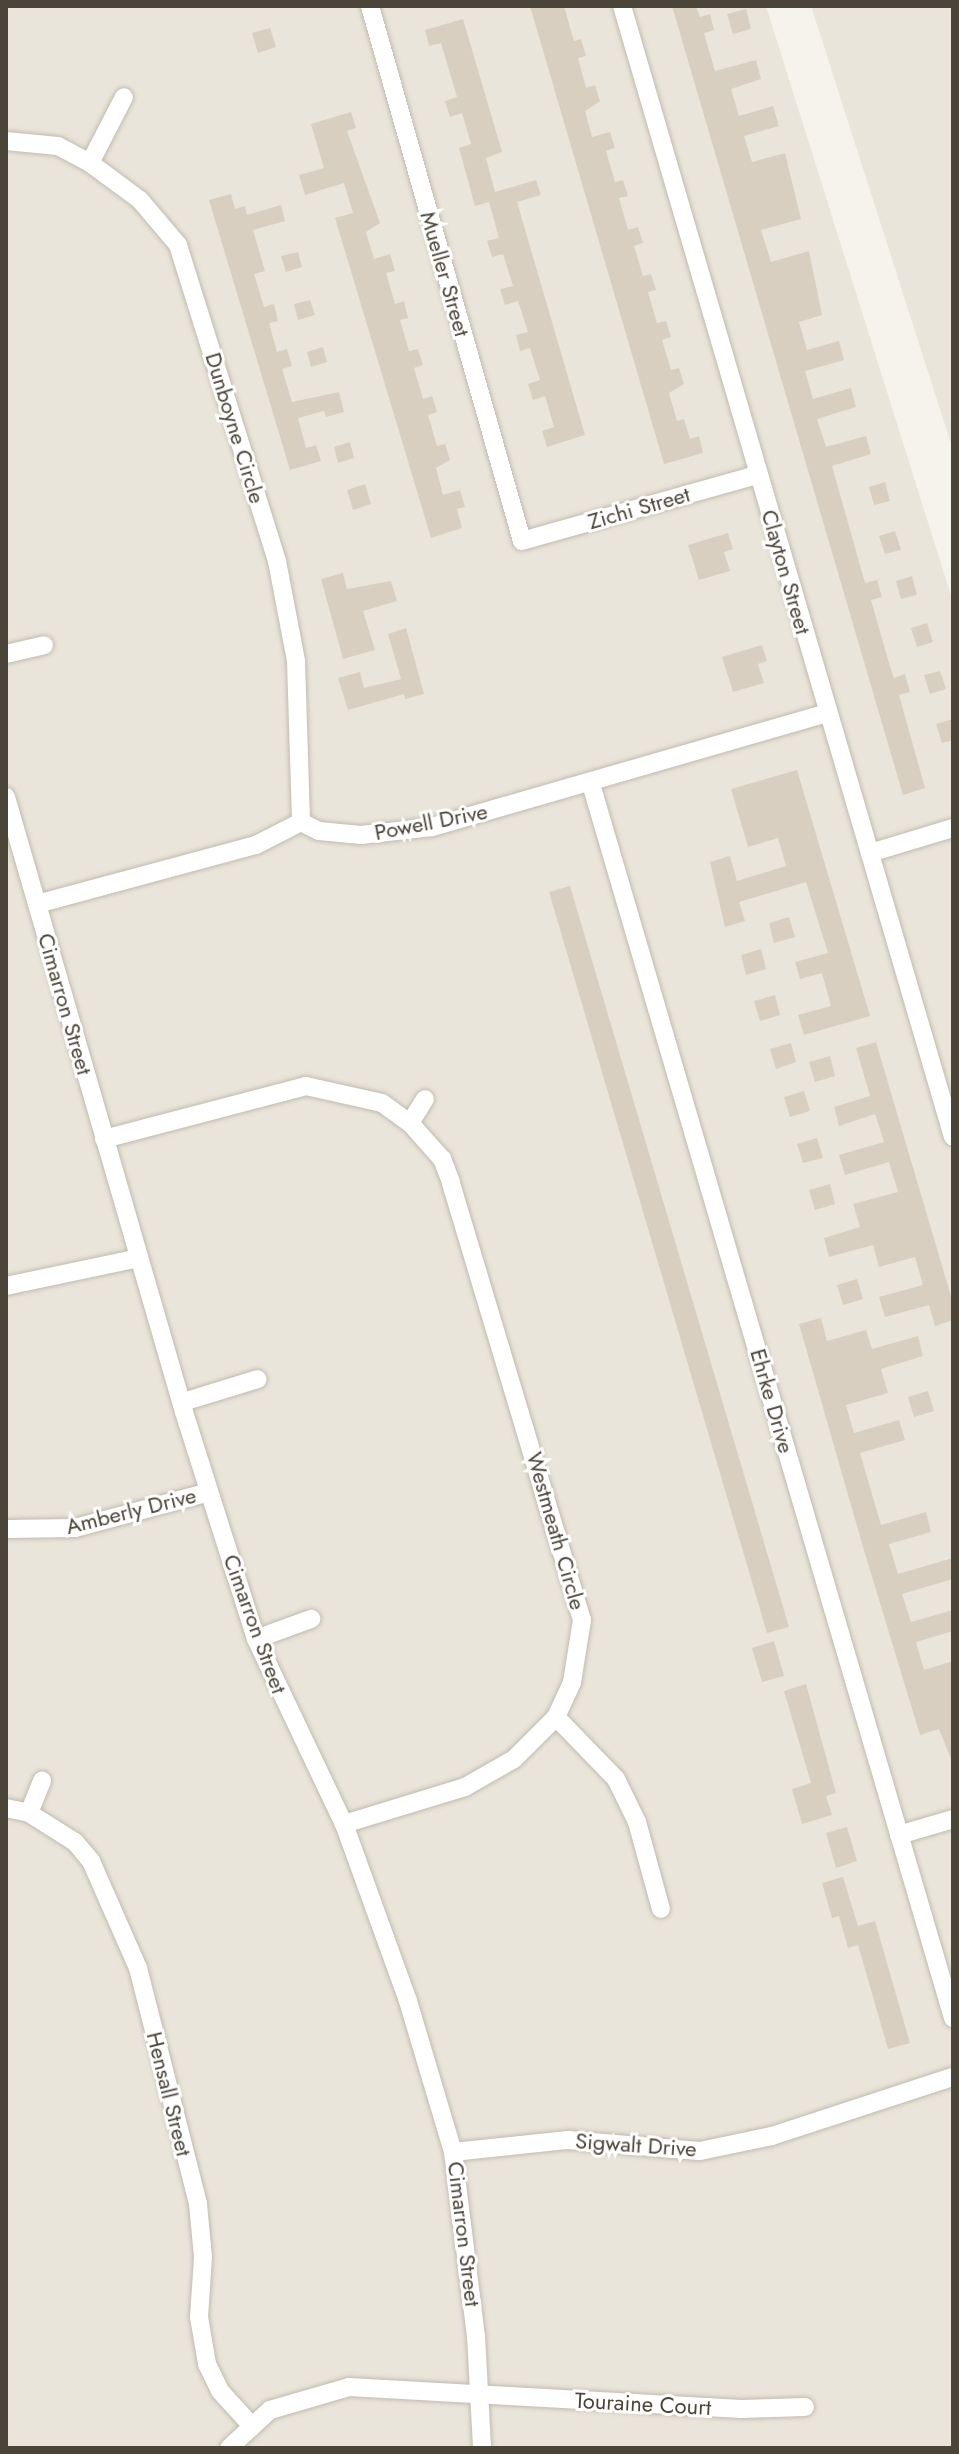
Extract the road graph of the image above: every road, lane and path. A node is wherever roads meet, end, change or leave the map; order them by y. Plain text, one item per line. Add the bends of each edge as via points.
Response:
1 (370, 6) edge
2 (622, 6) edge
3 (124, 97) dead end
4 (6, 141) edge
5 (90, 163) junction
6 (757, 475) junction
7 (522, 541) joint
8 (44, 645) dead end
9 (6, 654) edge
10 (827, 713) junction
11 (591, 784) junction
12 (6, 797) edge
13 (301, 822) junction
14 (953, 828) edge
15 (870, 853) junction
16 (37, 904) junction
17 (425, 1099) dead end
18 (410, 1123) junction
19 (953, 1137) edge
20 (104, 1139) junction
21 (139, 1258) junction
22 (6, 1286) edge
23 (258, 1379) dead end
24 (183, 1402) junction
25 (209, 1492) junction
26 (6, 1529) edge
27 (311, 1619) dead end
28 (256, 1639) junction
29 (556, 1717) junction
30 (42, 1781) dead end
31 (6, 1808) edge
32 (29, 1813) junction
33 (953, 1819) edge
34 (344, 1824) junction
35 (899, 1835) junction
36 (661, 1909) dead end
37 (953, 2018) edge
38 (953, 2077) edge
39 (453, 2152) junction
40 (481, 2394) junction
41 (805, 2407) dead end
42 (250, 2424) junction
43 (229, 2448) edge
44 (482, 2448) edge

1 - 7 street, Mueller Street
2 - 6 street, Clayton Street
3 - 5 street
4 - 5 street, Dunboyne Circle via 58,146
5 - 13 street, Dunboyne Circle via 166,225 186,269 277,561 296,661
6 - 7 street, Zichi Street
6 - 10 street, Clayton Street
8 - 9 street
10 - 11 street, Powell Drive
10 - 15 street, Clayton Street
11 - 13 street, Powell Drive via 399,833 319,831
11 - 35 street, Ehrke Drive
12 - 16 street, Cimarron Street
13 - 16 street via 256,845
14 - 15 street
15 - 19 street, Clayton Street
16 - 20 street, Cimarron Street
17 - 18 street
18 - 20 street, Westmeath Circle via 382,1103 306,1086
18 - 29 street, Westmeath Circle via 442,1159 451,1182 551,1523 577,1592 582,1620 579,1651
20 - 21 street, Cimarron Street
21 - 22 street
21 - 24 street, Cimarron Street
23 - 24 street
24 - 25 street, Cimarron Street
25 - 26 street, Amberly Drive via 75,1528
25 - 28 street, Cimarron Street
27 - 28 street
28 - 34 street, Cimarron Street
29 - 34 street, Westmeath Circle via 514,1759 465,1787
29 - 36 street via 601,1760 627,1800
30 - 32 street
31 - 32 street, Hensall Street
32 - 42 street, Hensall Street via 75,1842 91,1861 138,1968 198,2204 203,2257 199,2317 207,2364 220,2391
33 - 35 street
34 - 39 street, Cimarron Street via 408,2001
35 - 37 street, Ehrke Drive
38 - 39 street, Sigwalt Drive via 772,2136 700,2151 568,2140
39 - 40 street, Cimarron Street
40 - 41 street, Touraine Court via 741,2409
40 - 42 street, Touraine Court via 349,2387 295,2399
40 - 44 street, Cimarron Street
42 - 43 street, Touraine Court

